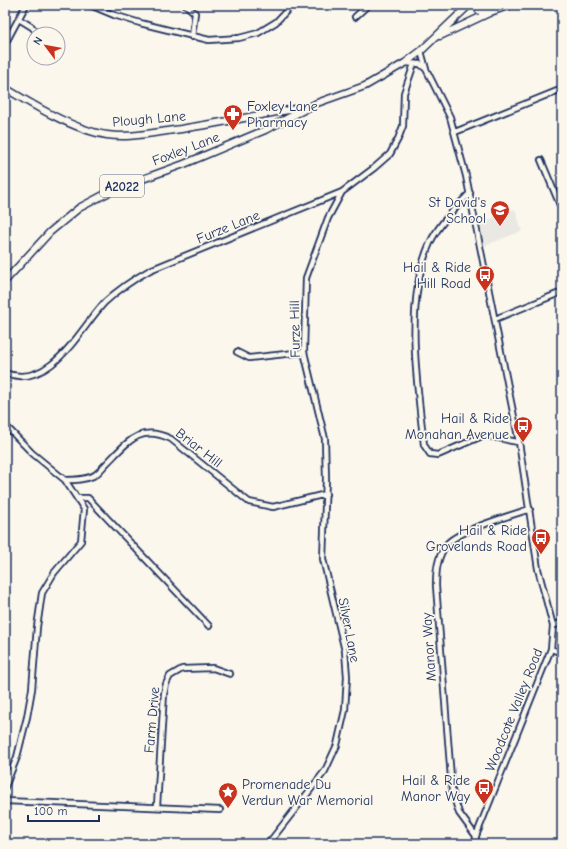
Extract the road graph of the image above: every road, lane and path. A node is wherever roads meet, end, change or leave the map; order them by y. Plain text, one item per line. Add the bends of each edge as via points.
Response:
1 (26, 5) edge
2 (90, 5) edge
3 (186, 5) edge
4 (292, 5) edge
5 (368, 5) edge
6 (469, 5) edge
7 (478, 5) edge
8 (509, 5) edge
9 (489, 12) junction
10 (355, 17) dead end
11 (19, 19) junction
12 (32, 26) edge
13 (192, 37) junction
14 (435, 39) junction
15 (5, 44) edge
16 (420, 51) junction
17 (405, 63) junction
18 (414, 64) junction
19 (426, 69) junction
20 (5, 88) edge
21 (562, 89) edge
22 (304, 110) junction
23 (455, 132) junction
24 (541, 160) dead end
25 (342, 192) junction
26 (470, 193) junction
27 (562, 210) edge
28 (5, 281) edge
29 (562, 292) edge
30 (495, 319) junction
31 (237, 352) dead end
32 (304, 352) junction
33 (5, 372) edge
34 (5, 425) edge
35 (519, 442) junction
36 (65, 480) junction
37 (326, 494) junction
38 (78, 498) junction
39 (530, 509) junction
40 (562, 622) edge
41 (209, 626) dead end
42 (553, 626) junction
43 (551, 649) junction
44 (562, 653) edge
45 (230, 674) dead end
46 (5, 788) edge
47 (5, 801) edge
48 (157, 806) junction
49 (220, 810) dead end
50 (476, 836) junction
51 (268, 844) edge
52 (474, 844) edge

1 - 11 street
2 - 13 street via 119,17
3 - 13 street via 196,13
4 - 13 street via 276,22 258,33 224,40
5 - 10 street
6 - 14 main road, A2022
7 - 9 highway via 482,12
8 - 9 highway
9 - 14 main road, A2022
11 - 12 street
11 - 15 street
14 - 16 main road, Foxley Lane / A2022
16 - 17 main road, Foxley Lane / A2022
16 - 19 street, Woodcote Valley Road
17 - 18 street
17 - 22 main road, Foxley Lane / A2022 via 365,86
18 - 19 street via 422,65
18 - 25 street, Furze Lane via 404,93 403,126 395,147 383,161
19 - 23 street, Woodcote Valley Road via 447,108
20 - 22 main road, Plough Lane via 43,110 90,131 107,135 141,134 295,109
21 - 23 street
22 - 28 main road, Foxley Lane / A2022 via 265,130 184,164 115,188 79,208 50,232
23 - 26 street, Woodcote Valley Road
24 - 27 street
25 - 32 street, Furze Hill via 328,218 306,278
25 - 33 street, Furze Lane via 150,270 112,296 63,355 48,367 26,375 17,376
26 - 30 street, Woodcote Valley Road
26 - 35 street via 444,221 430,242 419,284 415,337 424,445 430,454 438,455 482,436
29 - 30 street
30 - 35 street, Woodcote Valley Road
31 - 32 street via 249,358
32 - 37 street, Furze Hill via 325,439
34 - 36 street via 32,453
35 - 39 street, Woodcote Valley Road
36 - 37 street, Briar Hill via 82,480 94,475 134,437 148,432 159,433 171,439 249,502 273,507
36 - 38 street
37 - 51 street, Silver Lane via 323,558 345,651 344,722 325,771
38 - 41 street via 88,498
38 - 46 street via 84,509 81,541 54,573 42,593 27,717 17,757
39 - 42 street, Woodcote Valley Road via 538,569
39 - 50 street, Manor Way via 468,531 447,544 436,564 442,681 452,791 458,813
40 - 42 street
42 - 43 street, Woodcote Valley Road
43 - 44 street
43 - 50 street, Woodcote Valley Road
45 - 48 street, Farm Drive via 212,668 182,669 173,673 167,680
47 - 48 street
48 - 49 street
50 - 52 street, Woodcote Valley Road

